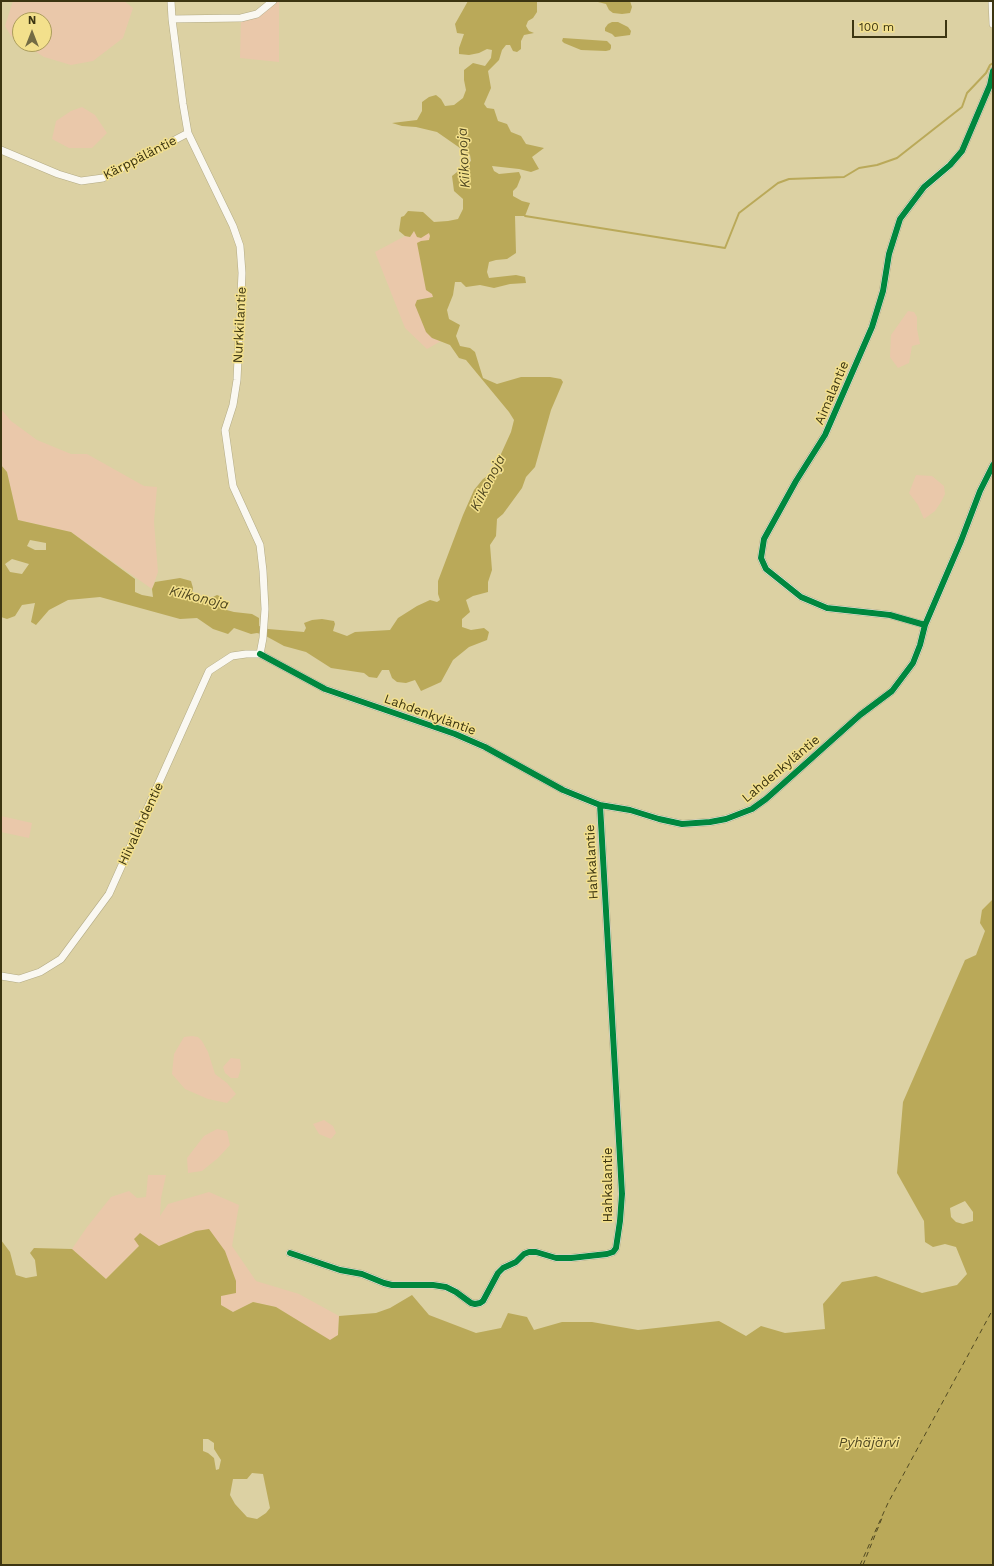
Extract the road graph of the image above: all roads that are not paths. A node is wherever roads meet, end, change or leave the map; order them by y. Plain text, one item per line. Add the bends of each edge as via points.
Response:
1 (171, 1) edge
2 (273, 1) edge
3 (992, 1) edge
4 (172, 19) junction
5 (993, 24) edge
6 (993, 71) edge
7 (188, 133) junction
8 (1, 150) edge
9 (993, 465) edge
10 (925, 625) junction
11 (260, 654) junction
12 (600, 805) junction
13 (1, 976) edge
14 (290, 1253) dead end

1 - 4 street, Nurkkilantie
2 - 4 street via 257,14 241,18
3 - 5 street
4 - 7 street, Nurkkilantie
6 - 10 street, Aimalantie via 990,85 962,151 924,187 900,219 872,327 825,435 764,539 761,558 766,569 801,598 827,608 890,615
7 - 8 street, Kärppäläntie via 103,178 81,182
7 - 11 street, Nurkkilantie via 233,226 240,246 242,273 237,380 234,405 226,430 233,486 260,545 264,586 264,631
9 - 10 street, Lahdenkyläntie
10 - 12 street, Lahdenkyläntie via 913,663 892,691 752,809 738,816 715,821 682,824
11 - 12 street, Lahdenkyläntie via 325,689 485,746 563,790
11 - 13 street, Hiivalahdentie via 232,656 209,671 109,894 61,959 40,972 19,978
12 - 14 street, Hahkalantie via 622,1194 616,1248 607,1254 571,1258 556,1258 529,1252 503,1268 483,1301 475,1304 446,1286 384,1283

